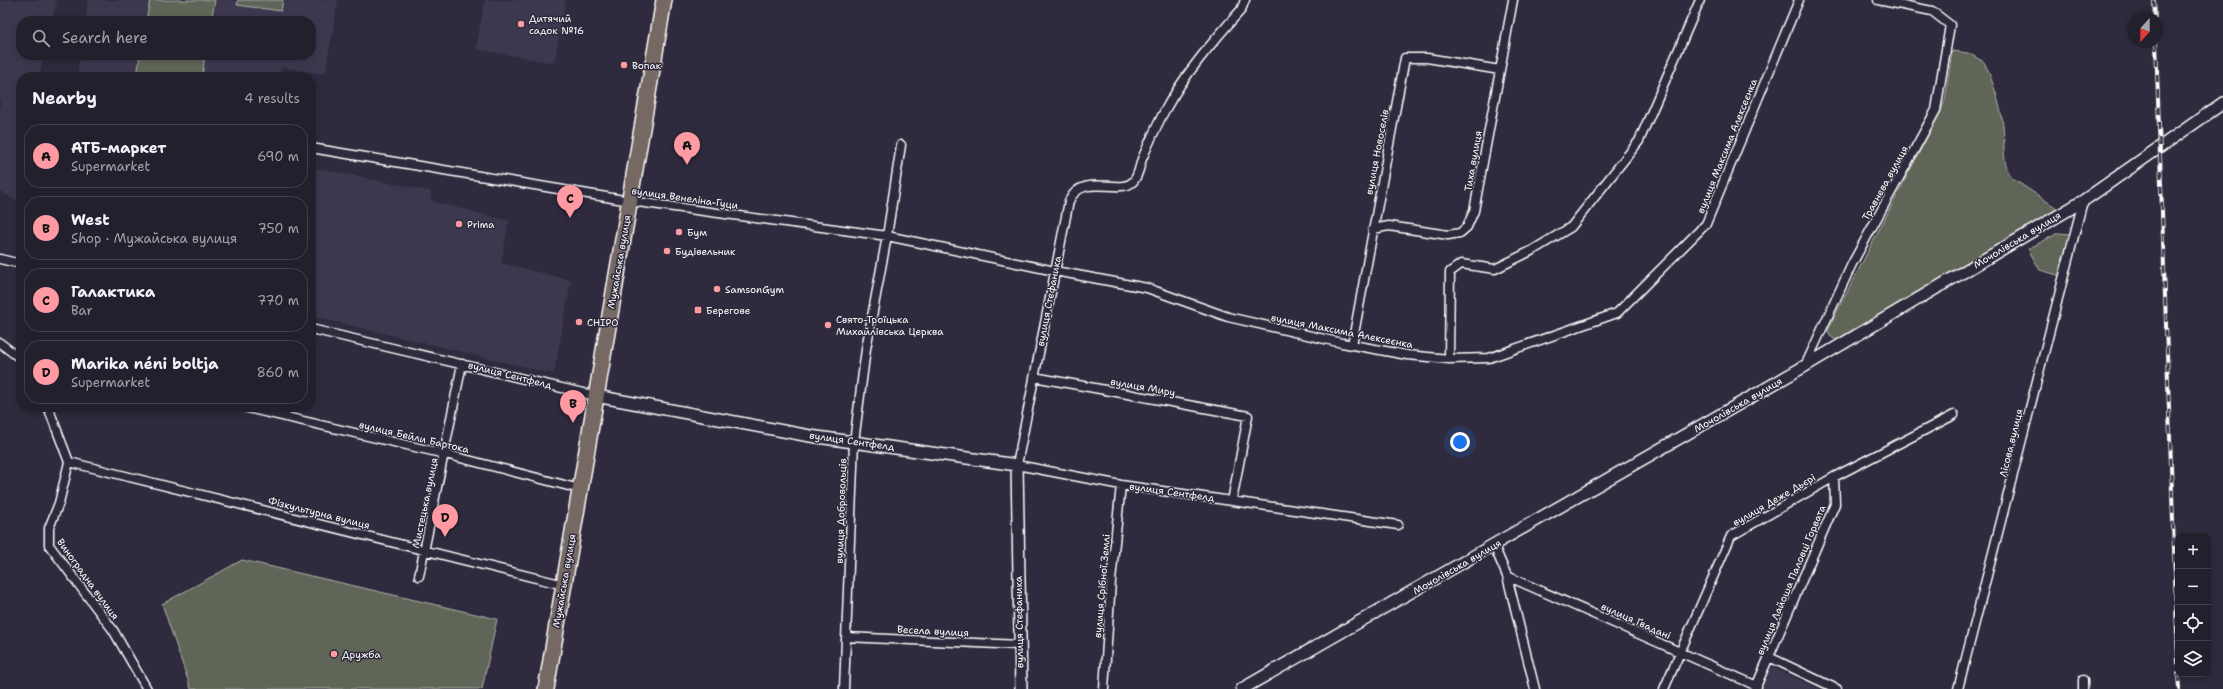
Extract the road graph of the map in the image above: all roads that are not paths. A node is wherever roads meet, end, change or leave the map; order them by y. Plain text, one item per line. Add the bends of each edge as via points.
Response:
1 (664, 0) edge
2 (1245, 0) edge
3 (1513, 0) edge
4 (1700, 0) edge
5 (1799, 0) edge
6 (1878, 0) edge
7 (1500, 70) junction
8 (2223, 103) edge
9 (901, 145) dead end
10 (316, 149) edge
11 (630, 201) junction
12 (2083, 201) junction
13 (1373, 229) junction
14 (887, 236) junction
15 (0, 259) edge
16 (16, 263) edge
17 (1055, 271) junction
18 (316, 330) edge
19 (0, 343) edge
20 (1352, 345) junction
21 (16, 354) edge
22 (1449, 359) junction
23 (462, 364) junction
24 (1805, 366) junction
25 (1034, 377) junction
26 (596, 396) junction
27 (50, 412) edge
28 (264, 412) edge
29 (1954, 414) dead end
30 (854, 442) junction
31 (445, 454) junction
32 (69, 462) junction
33 (1017, 465) junction
34 (1834, 477) junction
35 (1121, 485) junction
36 (580, 489) junction
37 (1232, 501) junction
38 (1398, 525) dead end
39 (1494, 546) junction
40 (425, 549) junction
41 (419, 576) dead end
42 (1507, 576) junction
43 (564, 585) junction
44 (846, 637) junction
45 (1019, 645) junction
46 (1680, 651) junction
47 (1769, 657) junction
48 (2083, 680) dead end
49 (1756, 687) edge
50 (147, 689) edge
51 (546, 689) edge
52 (844, 689) edge
53 (1021, 689) edge
54 (1104, 689) edge
55 (1242, 689) edge
56 (1535, 689) edge
57 (1664, 689) edge
58 (1837, 689) edge
59 (1958, 689) edge
60 (2084, 689) edge

1 - 11 highway, Мужайська вулиця
2 - 17 street, вулиця Стефаника via 1241,10 1184,80 1164,112 1135,180 1126,186 1092,185 1080,188 1072,194
3 - 7 street, Тиха вулиця
4 - 22 street via 1639,141 1570,228 1494,269 1461,264 1450,272
5 - 22 street, вулиця Максима Алексеєнка via 1706,224 1618,313 1489,358
6 - 24 street, Травнева вулиця via 1932,11 1950,25 1936,110 1852,264
7 - 13 street, Тиха вулиця via 1474,211 1467,227 1460,233 1448,236 1390,226
7 - 13 street, вулиця Новоселів via 1427,58 1405,58
8 - 12 main road, Мочолівська вулиця
9 - 14 street, вулиця Добровольців
10 - 11 street, вулиця Венеліна-Гуци
11 - 14 street, вулиця Венеліна-Гуци
11 - 26 highway, Мужайська вулиця
12 - 24 main road, Мочолівська вулиця
12 - 59 street, Лісова вулиця
13 - 20 street, вулиця Новоселів
14 - 17 street, вулиця Венеліна-Гуци
14 - 30 street, вулиця Добровольців via 866,349
15 - 16 street
17 - 20 street, вулиця Максима Алексеєнка via 1147,288 1228,318
17 - 25 street, вулиця Стефаника
18 - 23 street, вулиця Сентфелд
19 - 21 street
20 - 22 street, вулиця Максима Алексеєнка via 1407,355
23 - 26 street, вулиця Сентфелд
23 - 31 street, Мистецька вулиця
24 - 39 main road, Мочолівська вулиця
25 - 33 street, вулиця Стефаника
25 - 37 street, вулиця Миру via 1248,416
26 - 30 main road, вулиця Сентфелд
26 - 36 highway, Мужайська вулиця
27 - 32 street
28 - 31 street, вулиця Бейли Бартока
29 - 34 street, вулиця Деже Дьєрі
30 - 33 main road, вулиця Сентфелд
30 - 44 street, вулиця Добровольців
31 - 36 street, вулиця Бейли Бартока
31 - 40 street, Мистецька вулиця
32 - 40 street, Фізкультурна вулиця
32 - 50 street, Виноградна вулиця via 59,504 49,528 49,545 113,630
33 - 35 street, вулиця Сентфелд
33 - 45 main road, вулиця Стефаника
34 - 46 street, вулиця Деже Дьєрі via 1731,536
34 - 47 street, вулиця Лайоша Паловці Горвата via 1835,504
35 - 37 street, вулиця Сентфелд
35 - 54 street, вулиця Срібної Землі
36 - 43 highway, Мужайська вулиця
37 - 38 street, вулиця Сентфелд
39 - 42 street
39 - 55 main road, Мочолівська вулиця
40 - 41 street, Мистецька вулиця
40 - 43 street, Фізкультурна вулиця
42 - 46 street, вулиця Ґвадані
42 - 56 street
43 - 51 highway, Мужайська вулиця
44 - 45 street, Весела вулиця
44 - 52 street, вулиця Добровольців
45 - 53 main road, вулиця Стефаника
46 - 49 street, вулиця Ґвадані
46 - 57 street, вулиця Деже Дьєрі
47 - 49 street, вулиця Лайоша Паловці Горвата
47 - 58 street
48 - 60 street

